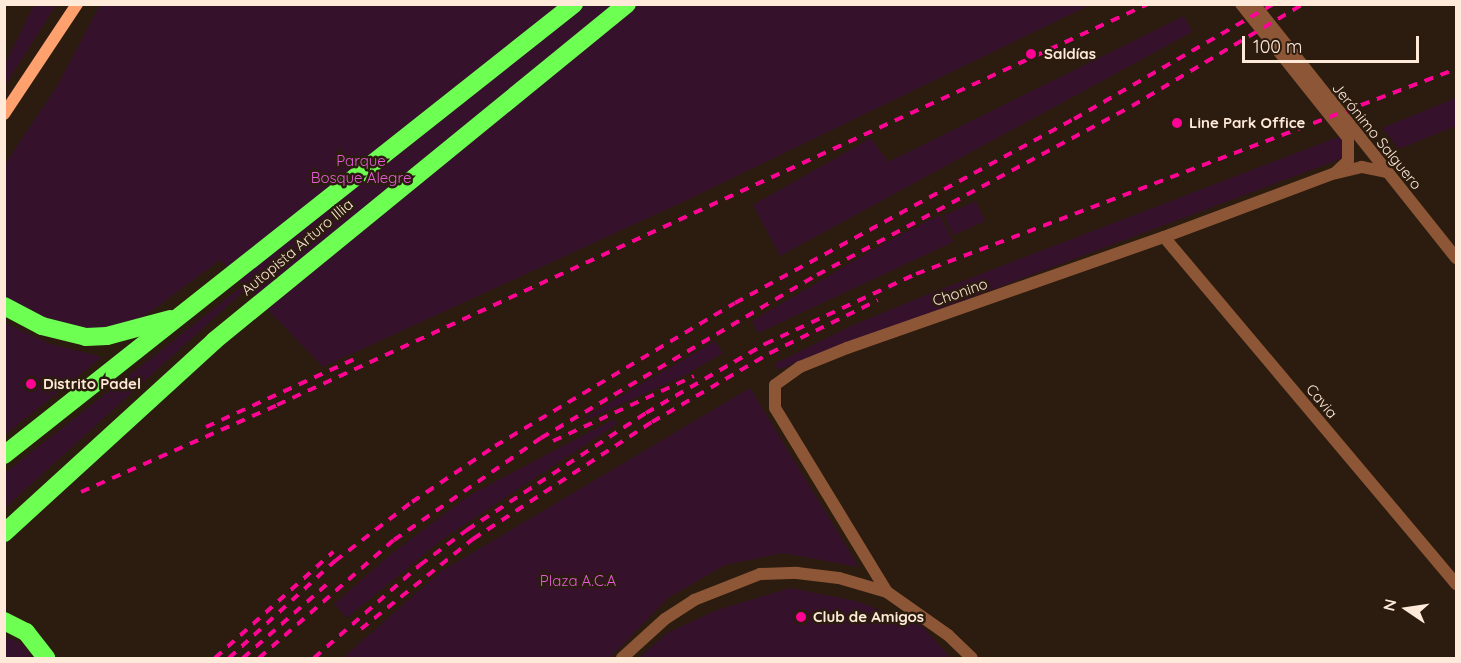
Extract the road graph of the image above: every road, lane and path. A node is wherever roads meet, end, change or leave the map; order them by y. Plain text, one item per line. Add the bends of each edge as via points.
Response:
1 (77, 4) edge
2 (556, 4) edge
3 (574, 4) edge
4 (627, 4) edge
5 (1241, 4) edge
6 (1254, 4) edge
7 (525, 46) junction
8 (4, 114) edge
9 (1386, 172) junction
10 (1335, 173) junction
11 (1164, 237) junction
12 (1456, 258) edge
13 (4, 306) edge
14 (180, 316) junction
15 (4, 455) edge
16 (4, 534) edge
17 (1456, 584) edge
18 (887, 592) junction
19 (4, 621) edge
20 (46, 658) edge
21 (622, 658) edge
22 (972, 658) edge

1 - 8 main road
2 - 7 highway
3 - 7 highway, Autopista Arturo Illia
4 - 16 highway, Autopista Arturo Illia, bridge via 214,341
5 - 10 street, Jerónimo Salguero via 1348,138 1348,161
6 - 9 street, Jerónimo Salguero
7 - 14 highway, Autopista Arturo Illia
9 - 10 street, Chonino via 1362,167
9 - 12 street, Jerónimo Salguero
10 - 11 street, Chonino
11 - 17 street, Cavia
11 - 18 street, Chonino via 847,348 800,367 775,385 775,408
13 - 14 highway via 56,332 86,337 107,336
14 - 15 highway, Autopista Arturo Illia
18 - 21 street via 839,578 760,574 694,600 665,619
18 - 22 street via 948,635
19 - 20 highway via 26,632

